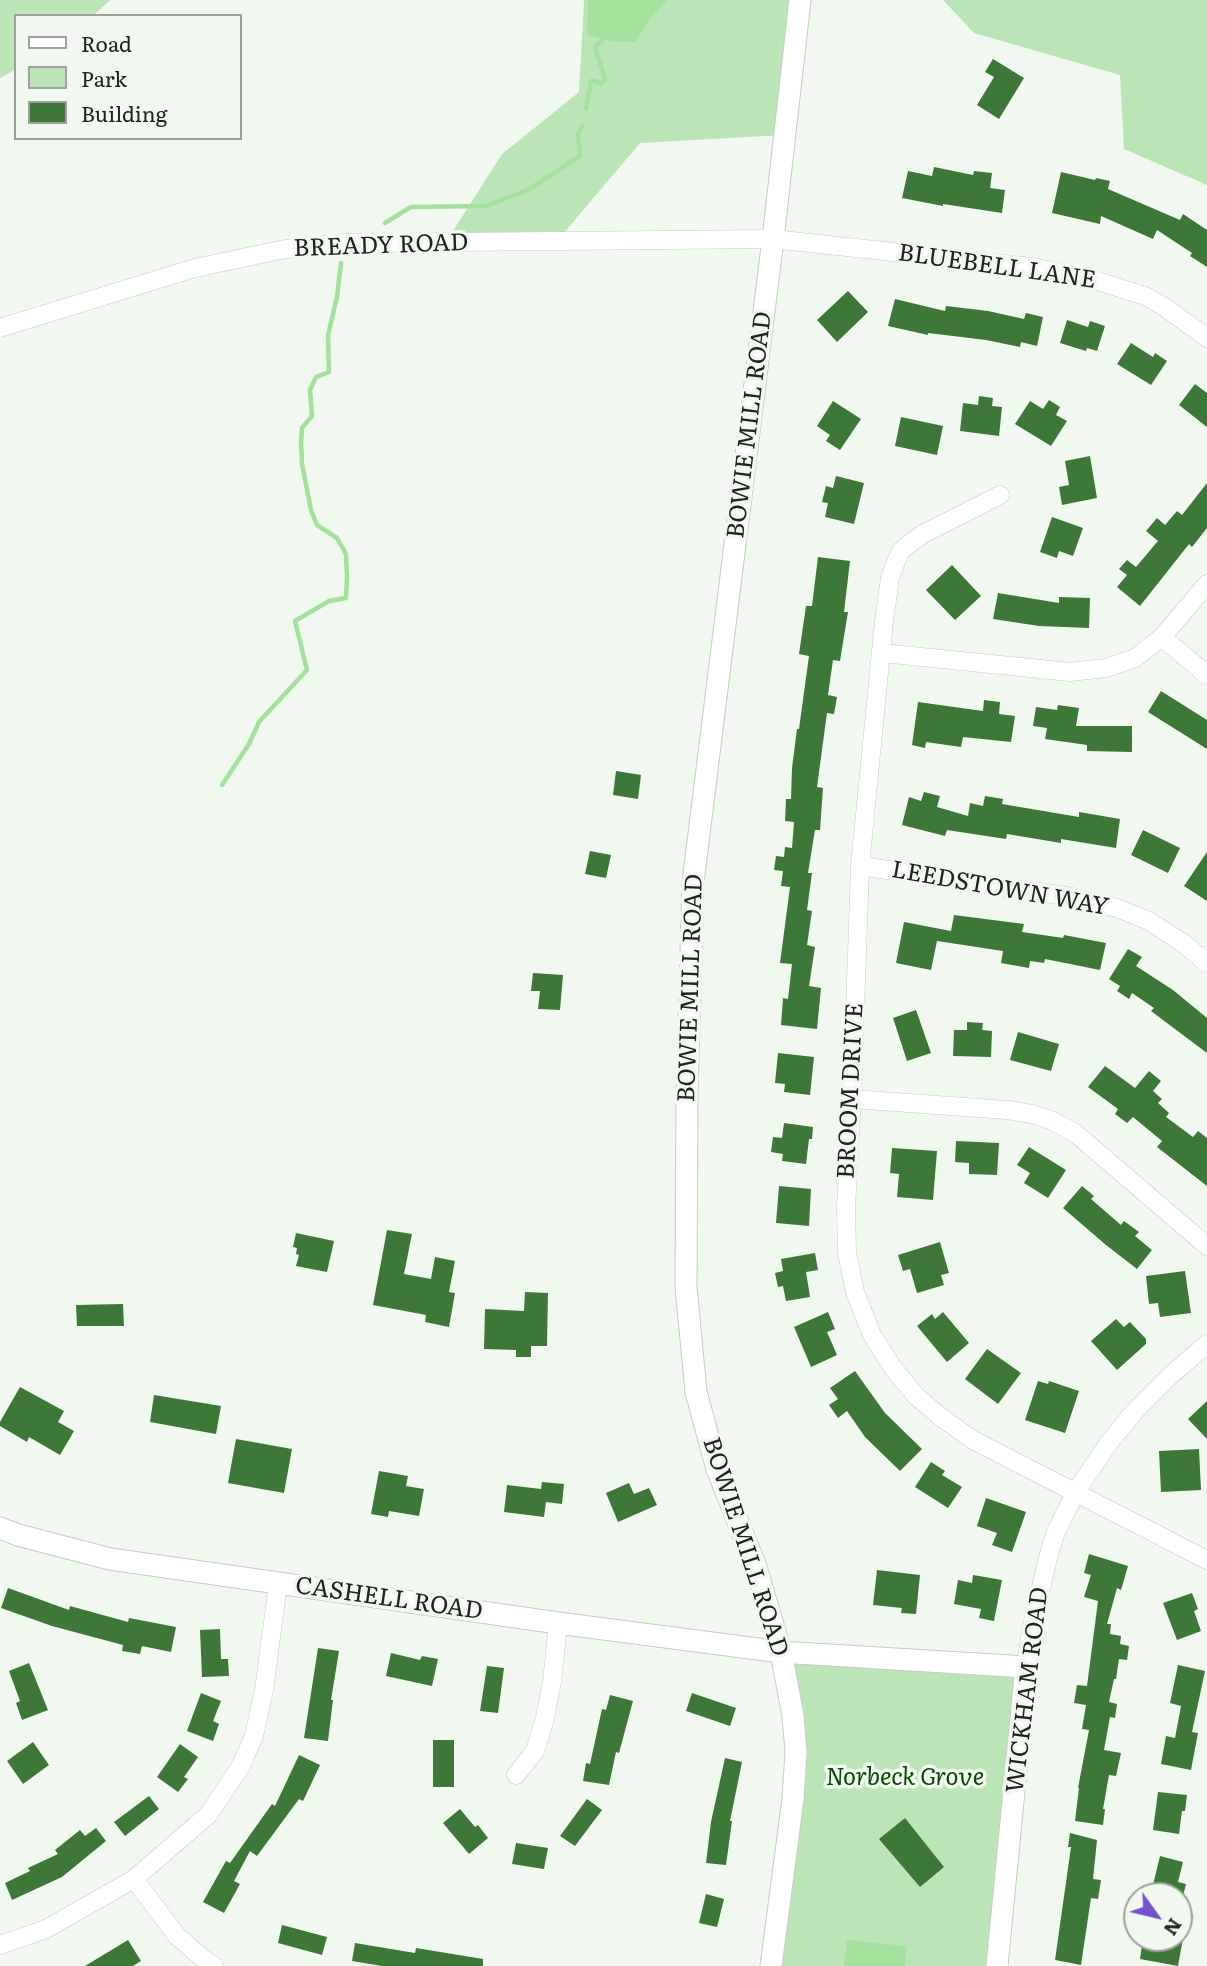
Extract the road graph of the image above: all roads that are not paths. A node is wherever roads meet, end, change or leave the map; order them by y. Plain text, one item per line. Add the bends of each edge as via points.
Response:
1 (800, 0) edge
2 (773, 239) junction
3 (0, 328) edge
4 (1207, 338) edge
5 (1000, 495) dead end
6 (1207, 584) edge
7 (1162, 637) junction
8 (882, 653) junction
9 (1207, 674) edge
10 (860, 866) junction
11 (1207, 963) edge
12 (852, 1099) junction
13 (1207, 1246) edge
14 (1207, 1344) edge
15 (1075, 1493) junction
16 (0, 1528) edge
17 (1207, 1560) edge
18 (278, 1584) junction
19 (558, 1623) junction
20 (781, 1652) junction
21 (980, 1664) junction
22 (1026, 1667) junction
23 (1022, 1708) junction
24 (516, 1775) dead end
25 (134, 1878) junction
26 (0, 1945) edge
27 (214, 1966) edge
28 (771, 1966) edge
29 (996, 1966) edge

1 - 2 street, BOWIE MILL ROAD
2 - 3 street, BREADY ROAD via 351,243 285,249 195,268
2 - 4 street, BLUEBELL LANE via 1032,267 1088,278 1145,296
2 - 20 street, BOWIE MILL ROAD via 693,883 686,1287 696,1392 717,1469 756,1567
5 - 8 street, BROOM DRIVE via 923,534 902,551 890,578
6 - 7 street
7 - 8 street via 1120,664 1070,672
7 - 9 street
8 - 10 street, BROOM DRIVE
10 - 11 street, LEEDSTOWN WAY via 1067,896 1117,908 1149,921
10 - 12 street, BROOM DRIVE
12 - 13 street via 1007,1110 1053,1121 1075,1133
12 - 15 street, BROOM DRIVE via 847,1253 855,1292 872,1335 916,1396 942,1419
14 - 15 street, WICKHAM ROAD via 1134,1412
15 - 17 street, BROOM DRIVE
15 - 22 street, WICKHAM ROAD via 1049,1553
16 - 18 street, CASHELL ROAD via 110,1559
18 - 19 street, CASHELL ROAD
18 - 25 street via 264,1690 242,1766 208,1815
19 - 20 street, CASHELL ROAD
19 - 24 street via 544,1722 535,1751
20 - 21 street, CASHELL ROAD
20 - 28 street, BOWIE MILL ROAD via 796,1752
21 - 22 street, CASHELL ROAD
21 - 23 street via 1011,1686
22 - 23 street, WICKHAM ROAD
23 - 29 street, WICKHAM ROAD
25 - 26 street via 46,1929
25 - 27 street via 177,1936

